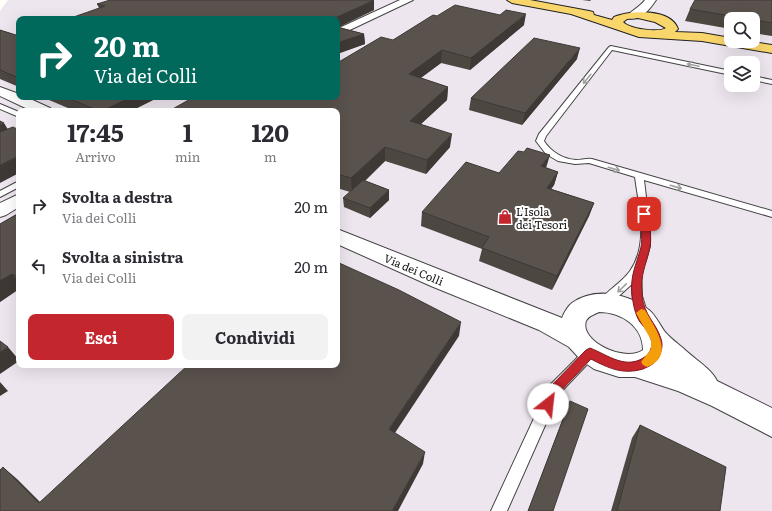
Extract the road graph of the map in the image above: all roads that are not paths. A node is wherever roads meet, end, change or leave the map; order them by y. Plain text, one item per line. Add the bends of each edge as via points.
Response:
1 (408, 0) edge
2 (512, 0) edge
3 (651, 1) edge
4 (575, 12) junction
5 (630, 16) junction
6 (664, 21) junction
7 (619, 25) junction
8 (340, 32) edge
9 (658, 34) junction
10 (724, 37) edge
11 (760, 45) edge
12 (772, 48) edge
13 (724, 72) edge
14 (760, 79) edge
15 (772, 82) edge
16 (0, 91) edge
17 (16, 98) edge
18 (20, 100) edge
19 (0, 106) edge
20 (38, 108) edge
21 (16, 114) edge
22 (639, 176) junction
23 (16, 186) edge
24 (0, 194) edge
25 (16, 201) edge
26 (0, 211) edge
27 (772, 214) edge
28 (340, 237) edge
29 (637, 272) junction
30 (492, 300) junction
31 (593, 306) junction
32 (650, 329) junction
33 (583, 346) junction
34 (636, 366) junction
35 (727, 398) junction
36 (772, 423) edge
37 (499, 511) edge

1 - 8 street
2 - 4 main road
3 - 5 street via 643,10
3 - 6 street via 654,12
4 - 5 main road
4 - 7 main road
5 - 6 main road
5 - 7 main road via 618,19
6 - 9 main road via 672,29 670,32
6 - 10 main road
7 - 9 main road via 639,33
9 - 12 main road
11 - 12 main road
13 -> 22 lane via 611,48 540,140 550,153 564,160 579,164 589,161
14 - 15 lane
16 - 17 street
18 - 20 street
19 - 21 lane
22 -> 27 lane
22 - 29 lane via 646,246
23 - 24 lane
25 - 26 street
28 - 30 street, Via dei Colli via 452,286
29 -> 31 lane via 623,288
29 - 32 lane via 637,296
30 - 31 street, Via dei Colli via 538,308
30 - 33 street, Via dei Colli via 558,326
31 - 32 street, Via dei Colli via 618,305 631,310
31 - 33 street via 576,314 573,322 574,330
32 - 34 street via 657,349 646,363
32 - 35 street, Via dei Colli via 685,368
33 - 34 street, Via dei Colli via 612,365
33 - 37 lane via 554,390
34 - 35 street, Via dei Colli via 666,374
35 - 36 street, Via dei Colli

